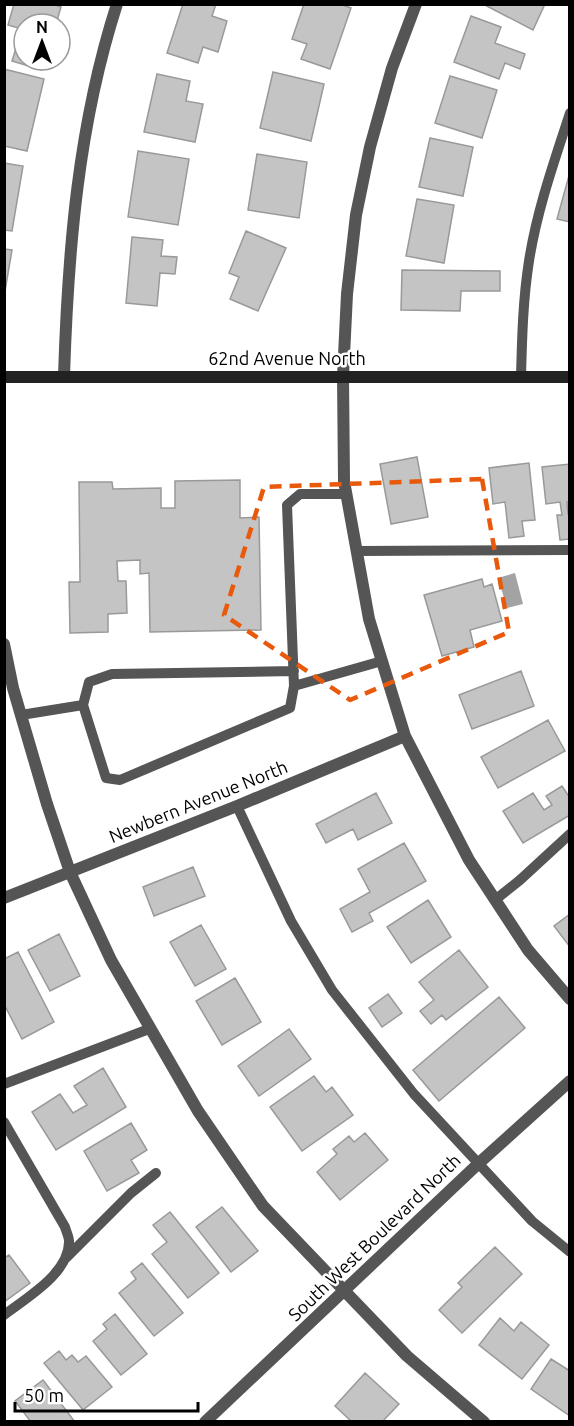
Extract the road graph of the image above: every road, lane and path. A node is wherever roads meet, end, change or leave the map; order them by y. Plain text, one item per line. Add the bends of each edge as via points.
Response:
1 (117, 4) edge
2 (416, 4) edge
3 (570, 113) edge
4 (64, 376) junction
5 (343, 376) junction
6 (4, 377) edge
7 (521, 377) junction
8 (570, 377) edge
9 (346, 494) junction
10 (570, 550) edge
11 (357, 551) junction
12 (4, 644) edge
13 (382, 661) junction
14 (294, 671) junction
15 (294, 686) junction
16 (83, 705) junction
17 (21, 715) junction
18 (405, 736) junction
19 (237, 806) junction
20 (570, 834) edge
21 (70, 872) junction
22 (4, 898) edge
23 (495, 900) junction
24 (570, 999) edge
25 (149, 1029) junction
26 (570, 1080) edge
27 (4, 1084) edge
28 (4, 1122) edge
29 (479, 1163) junction
30 (156, 1173) dead end
31 (570, 1252) edge
32 (65, 1258) junction
33 (344, 1292) junction
34 (4, 1315) edge
35 (210, 1420) edge
36 (484, 1422) edge

1 - 4 street via 83,140 67,295
2 - 5 street via 392,68 359,203 347,294
3 - 7 lane via 545,188 529,261
4 - 5 street, 62nd Avenue North
4 - 6 street, 62nd Avenue North
5 - 7 street, 62nd Avenue North
5 - 9 street
7 - 8 street, 62nd Avenue North
9 - 11 street
9 - 14 lane via 300,494 287,504
10 - 11 lane
11 - 13 street via 369,619
12 - 17 street
13 - 15 lane
13 - 18 street
14 - 15 lane
14 - 16 lane via 112,674 89,682
15 - 16 lane via 290,708 120,780 106,778
16 - 17 lane
17 - 21 street
18 - 19 street, Newbern Avenue North
18 - 23 street via 469,860
19 - 21 street, Newbern Avenue North
19 - 29 lane via 291,921 332,990 414,1094
20 - 23 lane
21 - 22 street, Newbern Avenue North
21 - 25 street
23 - 24 street via 528,951
25 - 27 lane
25 - 33 street via 198,1111 263,1206
26 - 29 street, South West Boulevard North
28 - 32 lane via 65,1227 69,1242
29 - 31 lane via 532,1221
29 - 33 street, South West Boulevard North
30 - 32 lane
32 - 34 lane via 56,1274
33 - 35 street, South West Boulevard North
33 - 36 street via 407,1356

